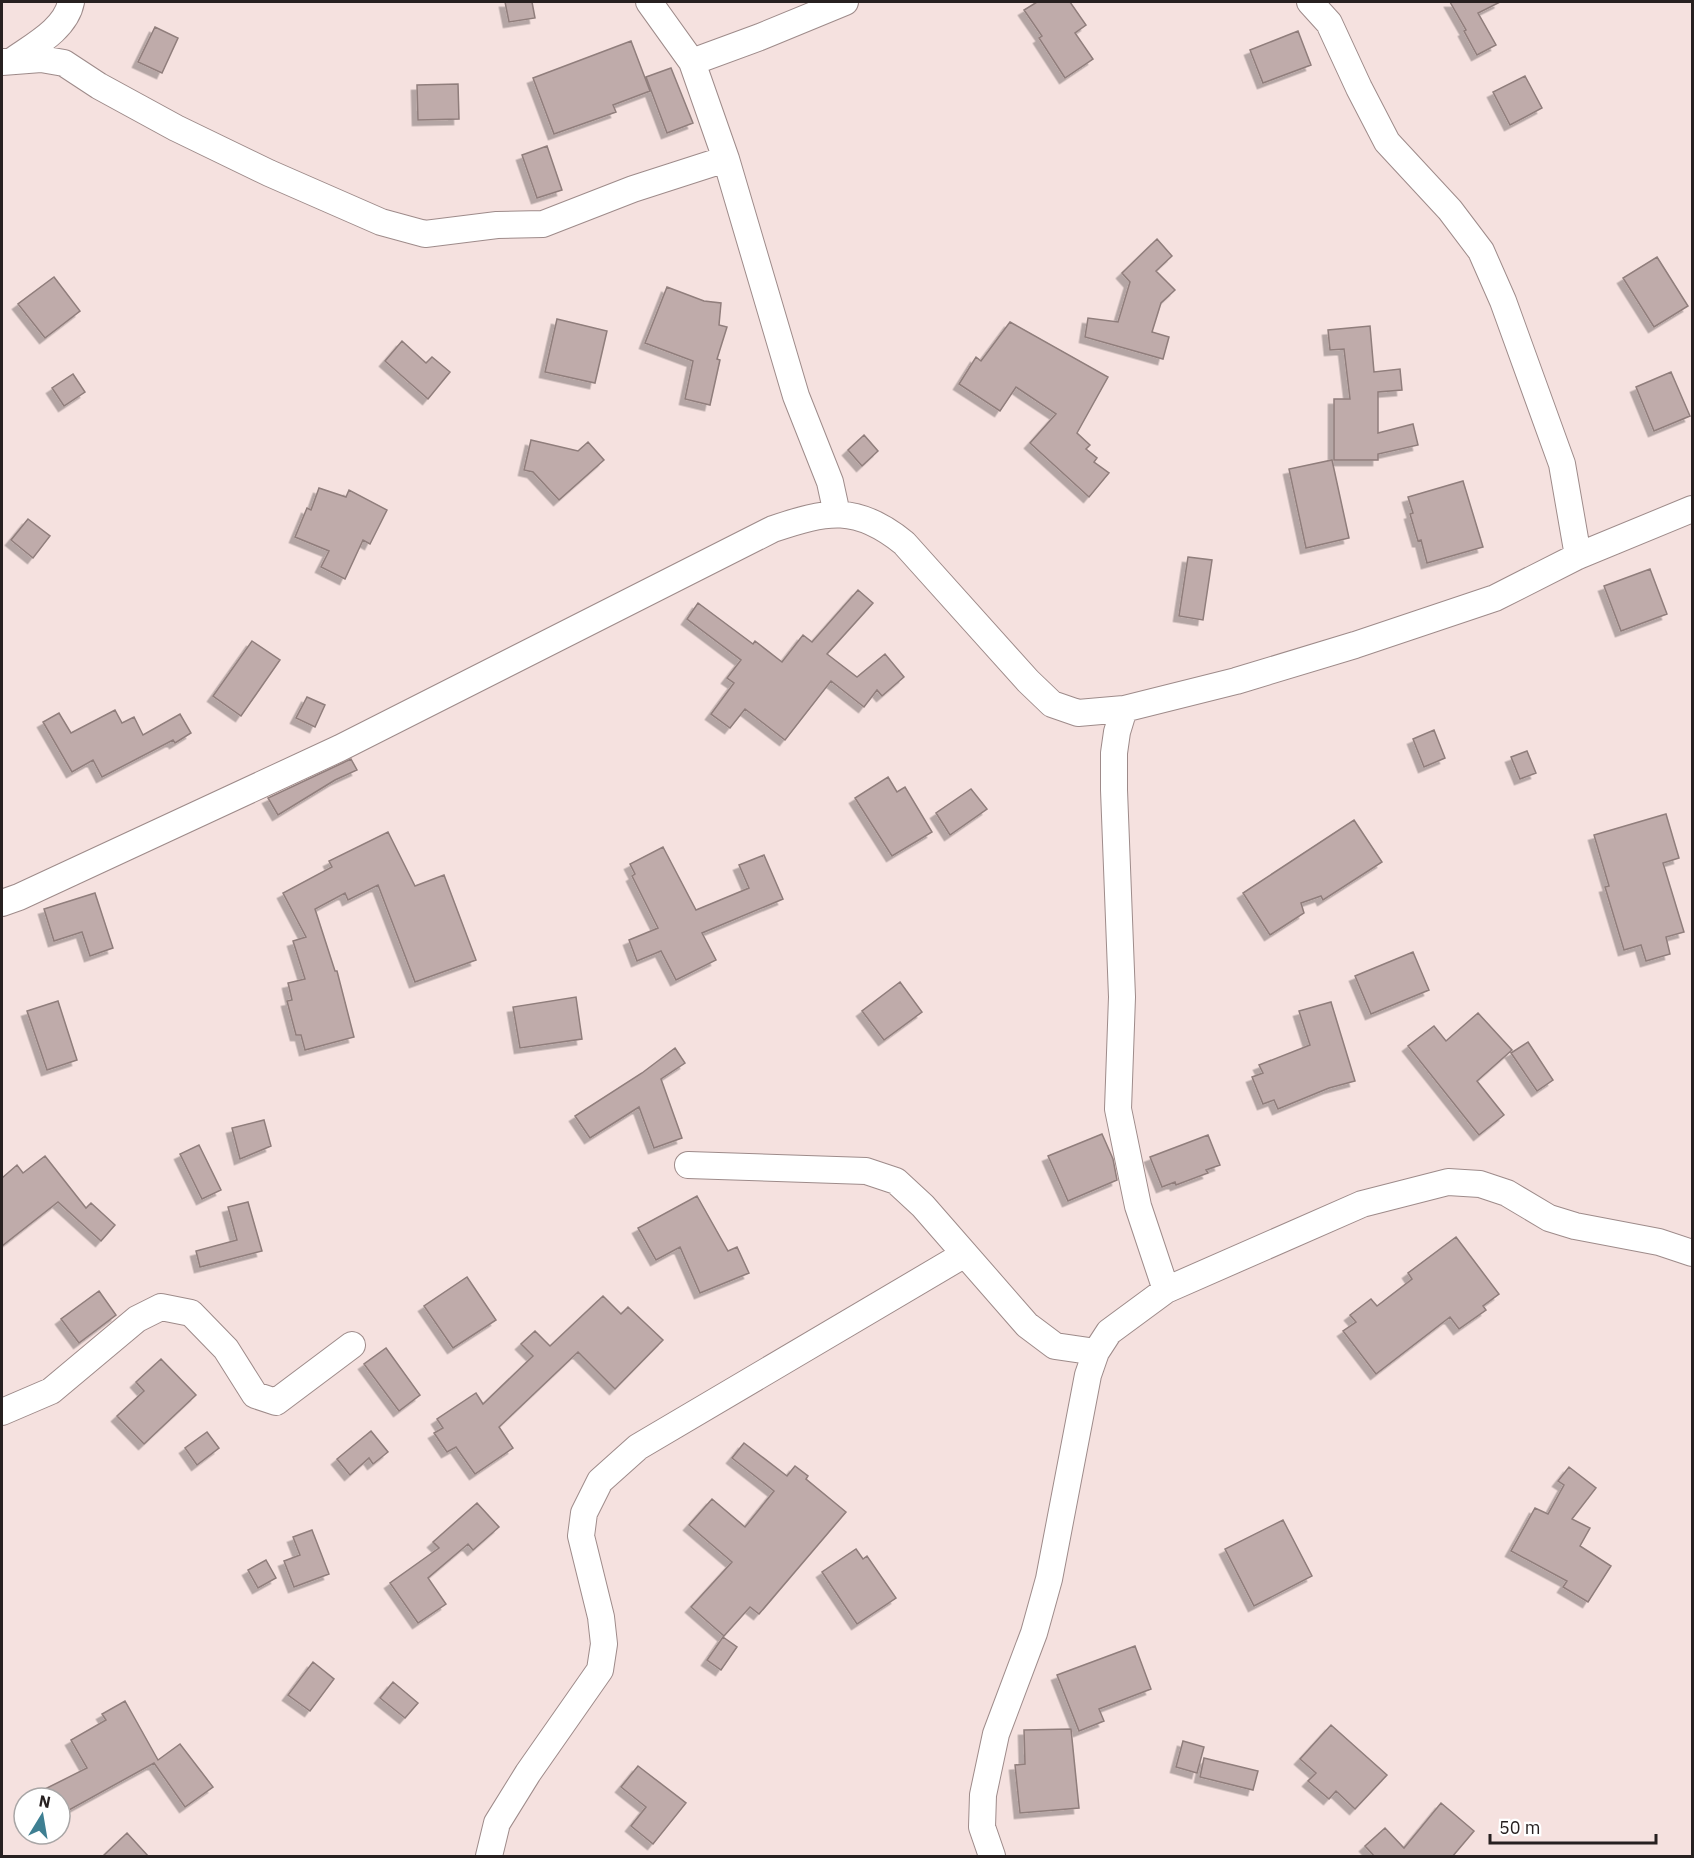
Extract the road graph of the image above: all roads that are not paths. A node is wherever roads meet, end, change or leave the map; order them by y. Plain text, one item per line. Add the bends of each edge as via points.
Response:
1 (71, 2) edge
2 (649, 2) edge
3 (845, 2) edge
4 (1310, 2) edge
5 (6, 62) edge
6 (692, 62) junction
7 (726, 159) junction
8 (1692, 509) edge
9 (837, 514) junction
10 (1578, 556) junction
11 (1124, 709) junction
12 (2, 903) edge
13 (688, 1165) dead end
14 (1692, 1253) edge
15 (965, 1254) junction
16 (1166, 1290) junction
17 (352, 1345) dead end
18 (1096, 1352) junction
19 (2, 1412) edge
20 (489, 1857) edge
21 (992, 1857) edge

1 - 5 street via 69,13 48,35
2 - 6 street
3 - 6 street
4 - 10 street via 1329,23 1387,142 1450,210 1481,251 1562,464
5 - 7 street via 41,59 64,63 176,128 269,173 381,222 426,234 543,224
6 - 7 street
7 - 9 street via 796,396 830,482
8 - 10 street
9 - 11 street via 872,521 904,543 1052,704 1078,713
9 - 12 street via 811,516 773,529 340,748
10 - 11 street via 1496,598 1344,649
11 - 16 street via 1114,753 1122,997 1118,1109 1138,1206
13 - 15 street via 866,1171 896,1181
14 - 16 street via 1549,1218 1507,1193 1480,1184 1448,1182 1362,1204
15 - 18 street via 1027,1325 1055,1346
15 - 20 street via 638,1448 600,1481 584,1513 581,1536 602,1617 604,1644 600,1670 497,1823
16 - 18 street via 1109,1332
17 - 19 street via 276,1402 255,1395 226,1349 191,1313 160,1307 137,1319 51,1391
18 - 21 street via 1088,1375 1049,1579 1034,1633 996,1734 982,1795 982,1827

